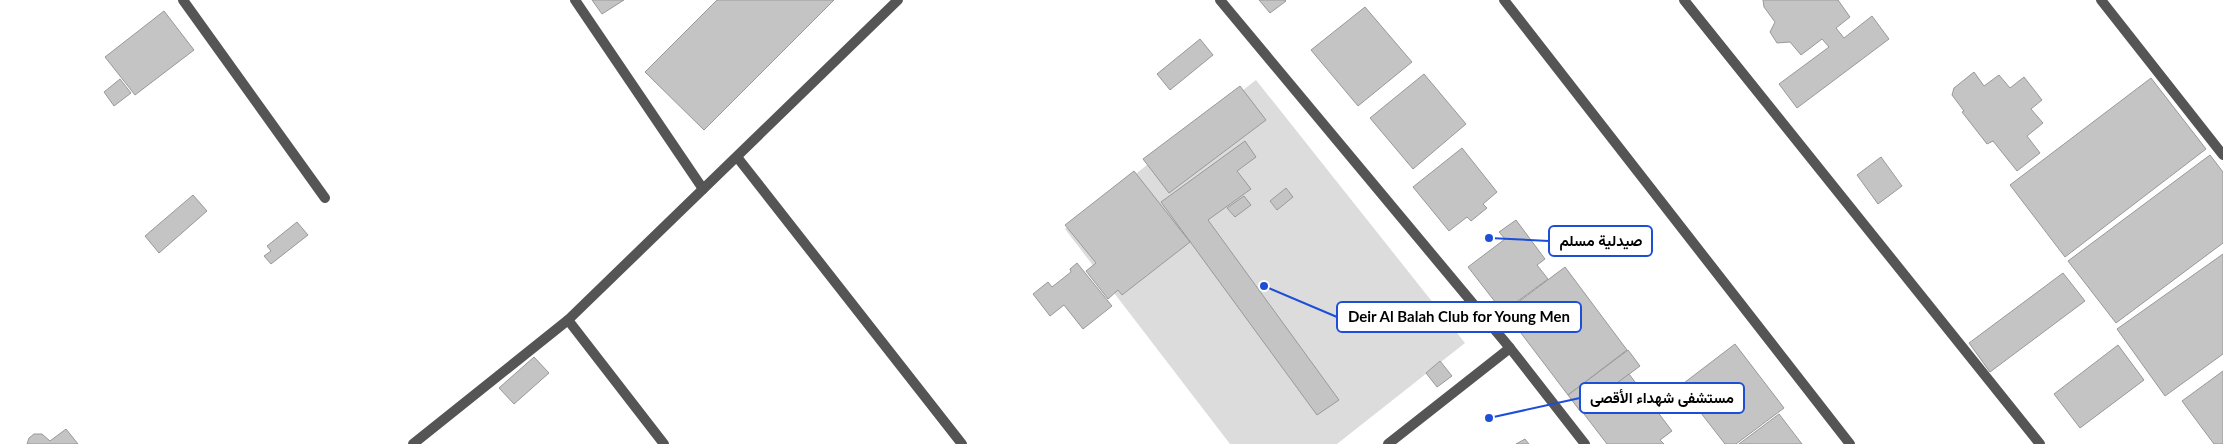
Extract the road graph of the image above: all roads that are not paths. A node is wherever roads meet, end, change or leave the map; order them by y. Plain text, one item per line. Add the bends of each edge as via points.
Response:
1 (182, 0) edge
2 (575, 0) edge
3 (898, 0) edge
4 (1220, 0) edge
5 (1504, 0) edge
6 (1684, 0) edge
7 (2102, 0) edge
8 (2223, 155) edge
9 (737, 157) junction
10 (703, 189) junction
11 (325, 198) dead end
12 (568, 320) junction
13 (1510, 348) junction
14 (413, 444) edge
15 (664, 444) edge
16 (962, 444) edge
17 (1388, 444) edge
18 (1585, 444) edge
19 (1850, 444) edge
20 (2040, 444) edge

1 - 11 street
2 - 10 street
3 - 9 street
4 - 13 street
5 - 19 street
6 - 20 street
7 - 8 street
9 - 10 street
9 - 16 street
10 - 12 street
12 - 14 street
12 - 15 street
13 - 17 street
13 - 18 street

